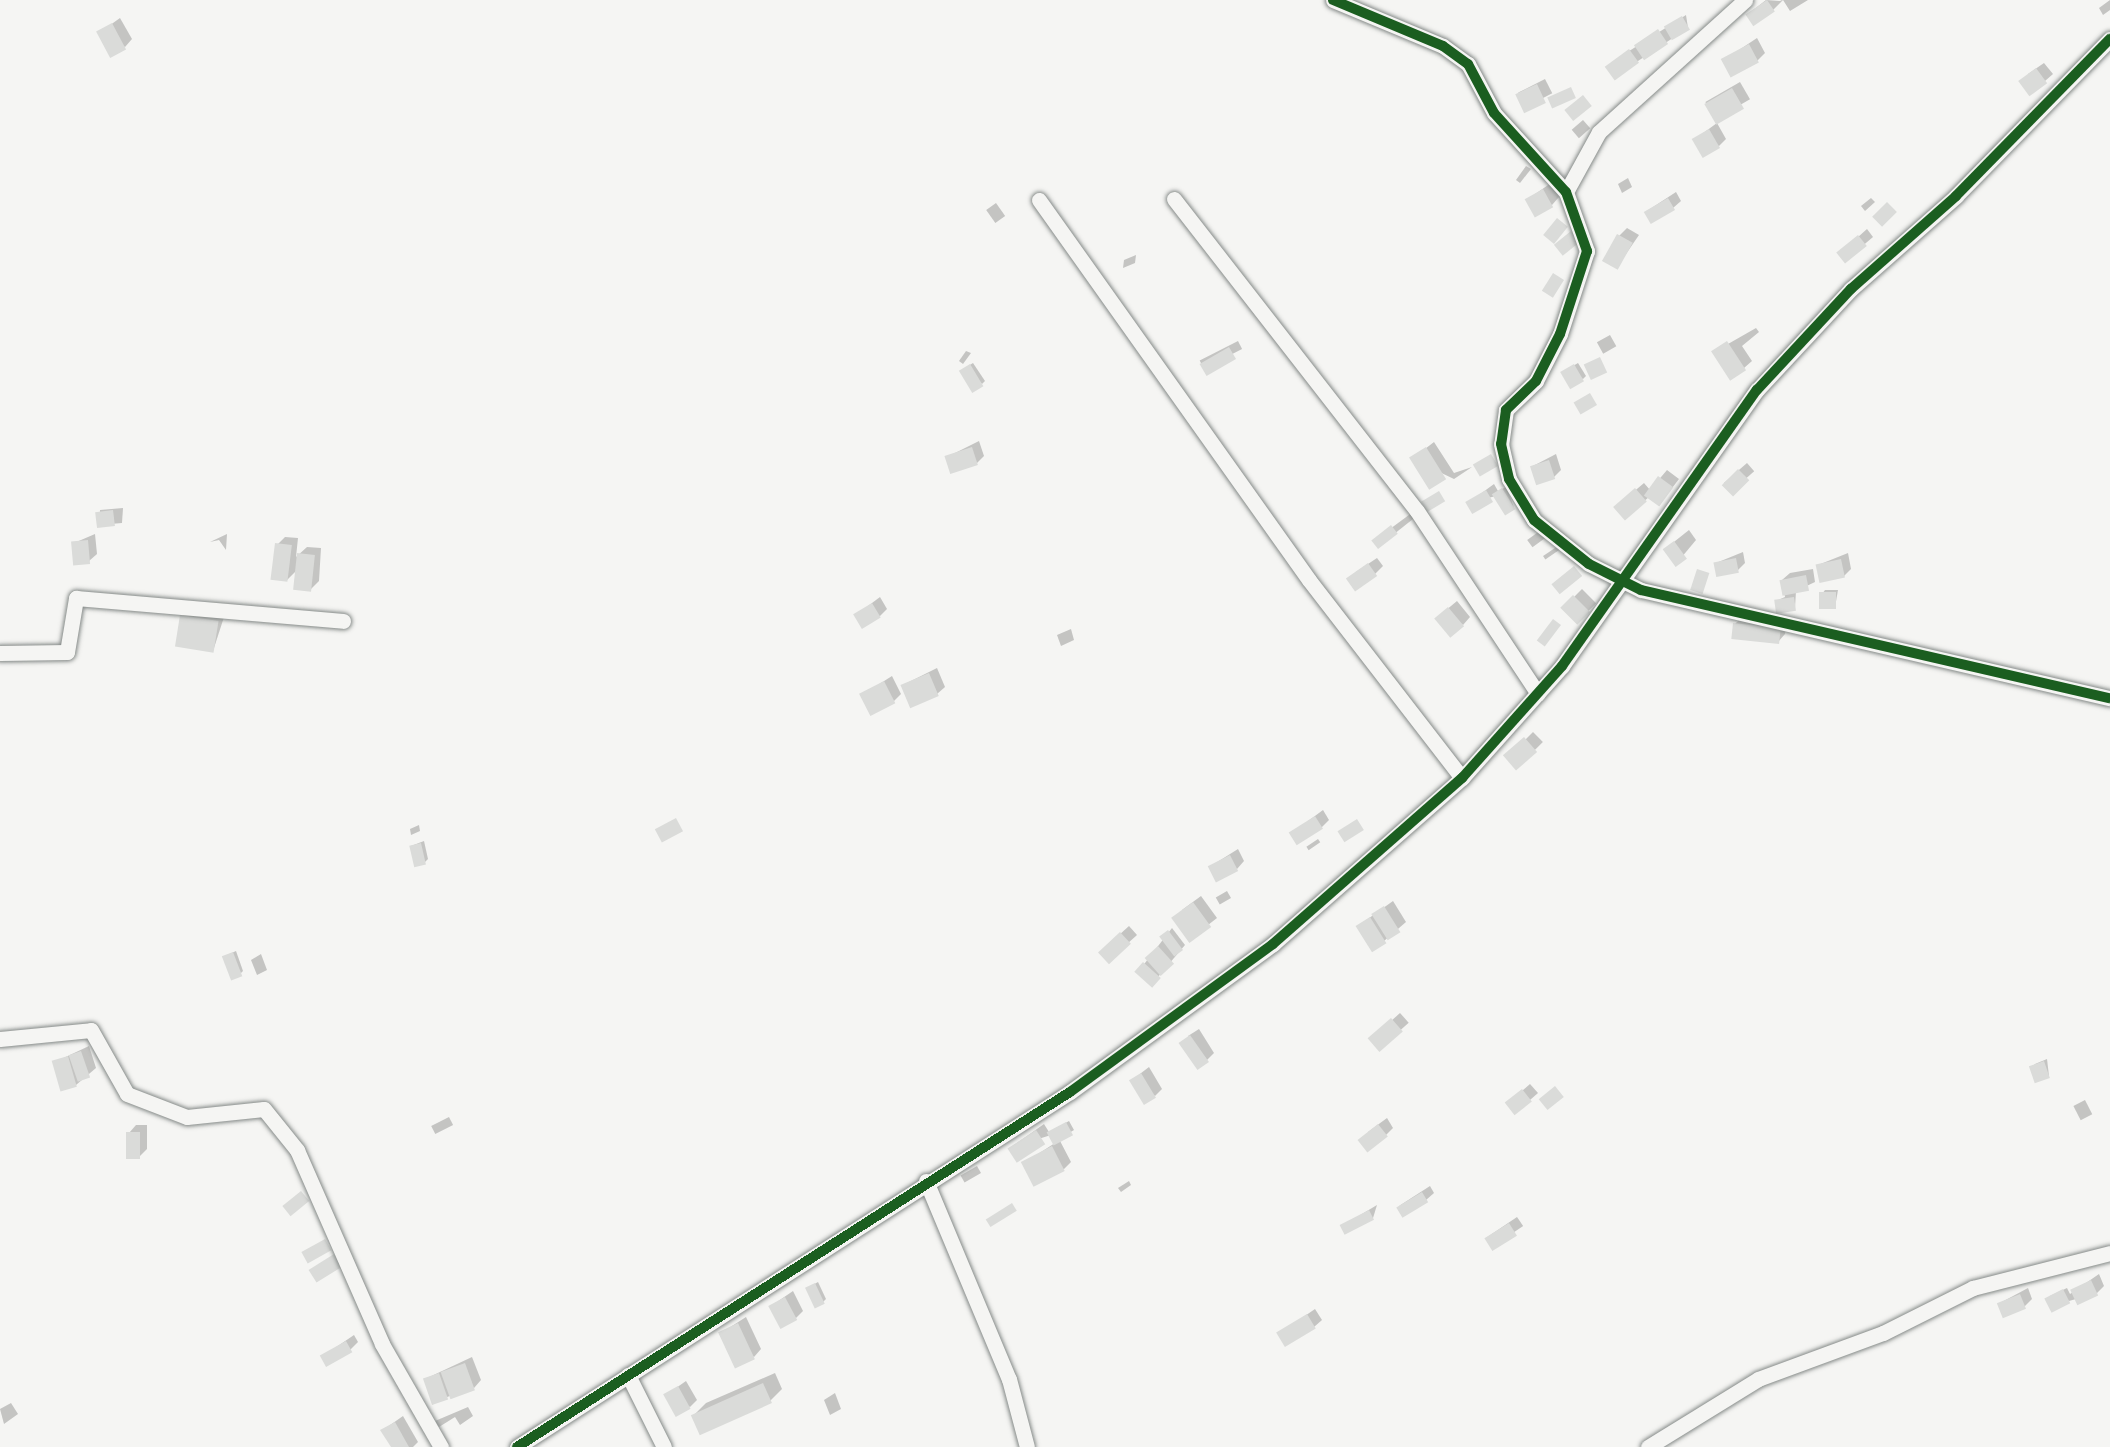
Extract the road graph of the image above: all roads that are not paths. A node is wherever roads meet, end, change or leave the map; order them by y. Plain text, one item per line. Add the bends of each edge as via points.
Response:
1 (1333, 0) edge
2 (1745, 0) edge
3 (2110, 39) edge
4 (1566, 192) junction
5 (1174, 198) dead end
6 (1040, 200) dead end
7 (1624, 582) junction
8 (343, 621) dead end
9 (0, 653) edge
10 (1538, 694) junction
11 (2110, 698) edge
12 (1462, 778) junction
13 (0, 1039) edge
14 (926, 1181) junction
15 (2110, 1253) edge
16 (628, 1375) junction
17 (441, 1447) edge
18 (517, 1447) edge
19 (664, 1447) edge
20 (1027, 1447) edge
21 (1648, 1447) edge

1 - 4 street via 1443,46 1468,64 1494,113
2 - 4 street via 1599,132
3 - 7 street via 1956,196 1851,289 1758,390
4 - 7 street via 1587,251 1560,334 1536,381 1506,410 1501,444 1509,479 1534,520
5 - 10 street via 1417,511
6 - 12 street via 1309,580
7 - 10 street
7 - 11 street
8 - 9 street via 76,598 67,652
10 - 12 street
12 - 14 street via 1273,944 1070,1092
13 - 17 street via 90,1030 128,1094 186,1117 264,1109 297,1150 382,1344
14 - 16 street
14 - 20 street via 1009,1379
15 - 21 street via 1973,1288 1883,1333 1758,1380
16 - 18 street
16 - 19 street

